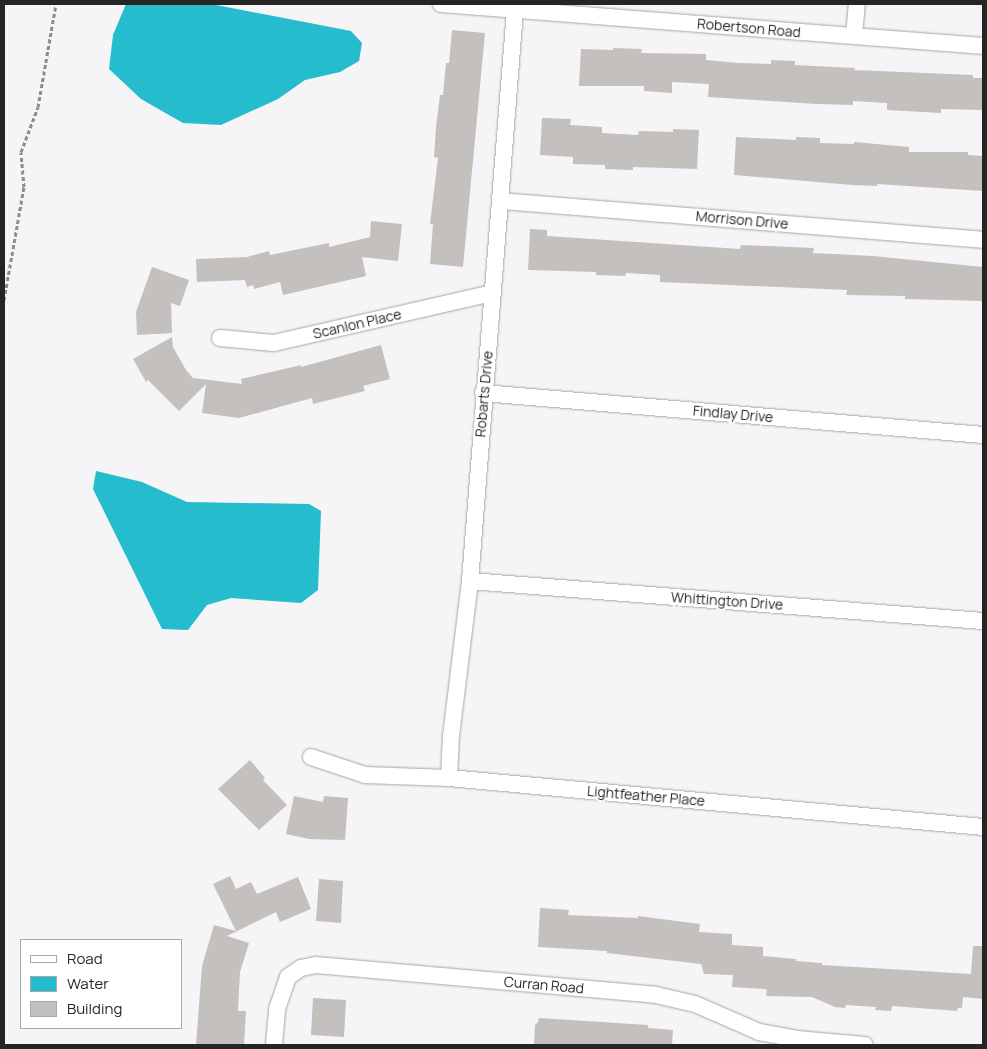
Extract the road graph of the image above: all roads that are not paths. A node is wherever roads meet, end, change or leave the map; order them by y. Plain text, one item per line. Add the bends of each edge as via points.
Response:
1 (441, 4) edge
2 (857, 4) edge
3 (515, 10) junction
4 (854, 36) junction
5 (983, 46) edge
6 (501, 201) junction
7 (983, 240) edge
8 (492, 293) junction
9 (220, 338) dead end
10 (483, 393) junction
11 (983, 435) edge
12 (470, 581) junction
13 (983, 620) edge
14 (312, 757) dead end
15 (449, 778) junction
16 (983, 827) edge
17 (274, 1045) edge
18 (865, 1045) edge

1 - 3 street, Robertson Road
2 - 4 street
3 - 4 street, Robertson Road
3 - 6 street, Robarts Drive
4 - 5 street, Robertson Road
6 - 7 street, Morrison Drive
6 - 8 street, Robarts Drive
8 - 9 street, Scanlon Place via 274,343
8 - 10 street, Robarts Drive
10 - 11 street, Findlay Drive
10 - 12 street, Robarts Drive
12 - 13 street, Whittington Drive
12 - 15 street, Robarts Drive
14 - 15 street, Lightfeather Place via 365,775
15 - 16 street, Lightfeather Place
17 - 18 street, Curran Road via 277,1009 288,977 301,968 316,965 656,995 695,1004 765,1033

